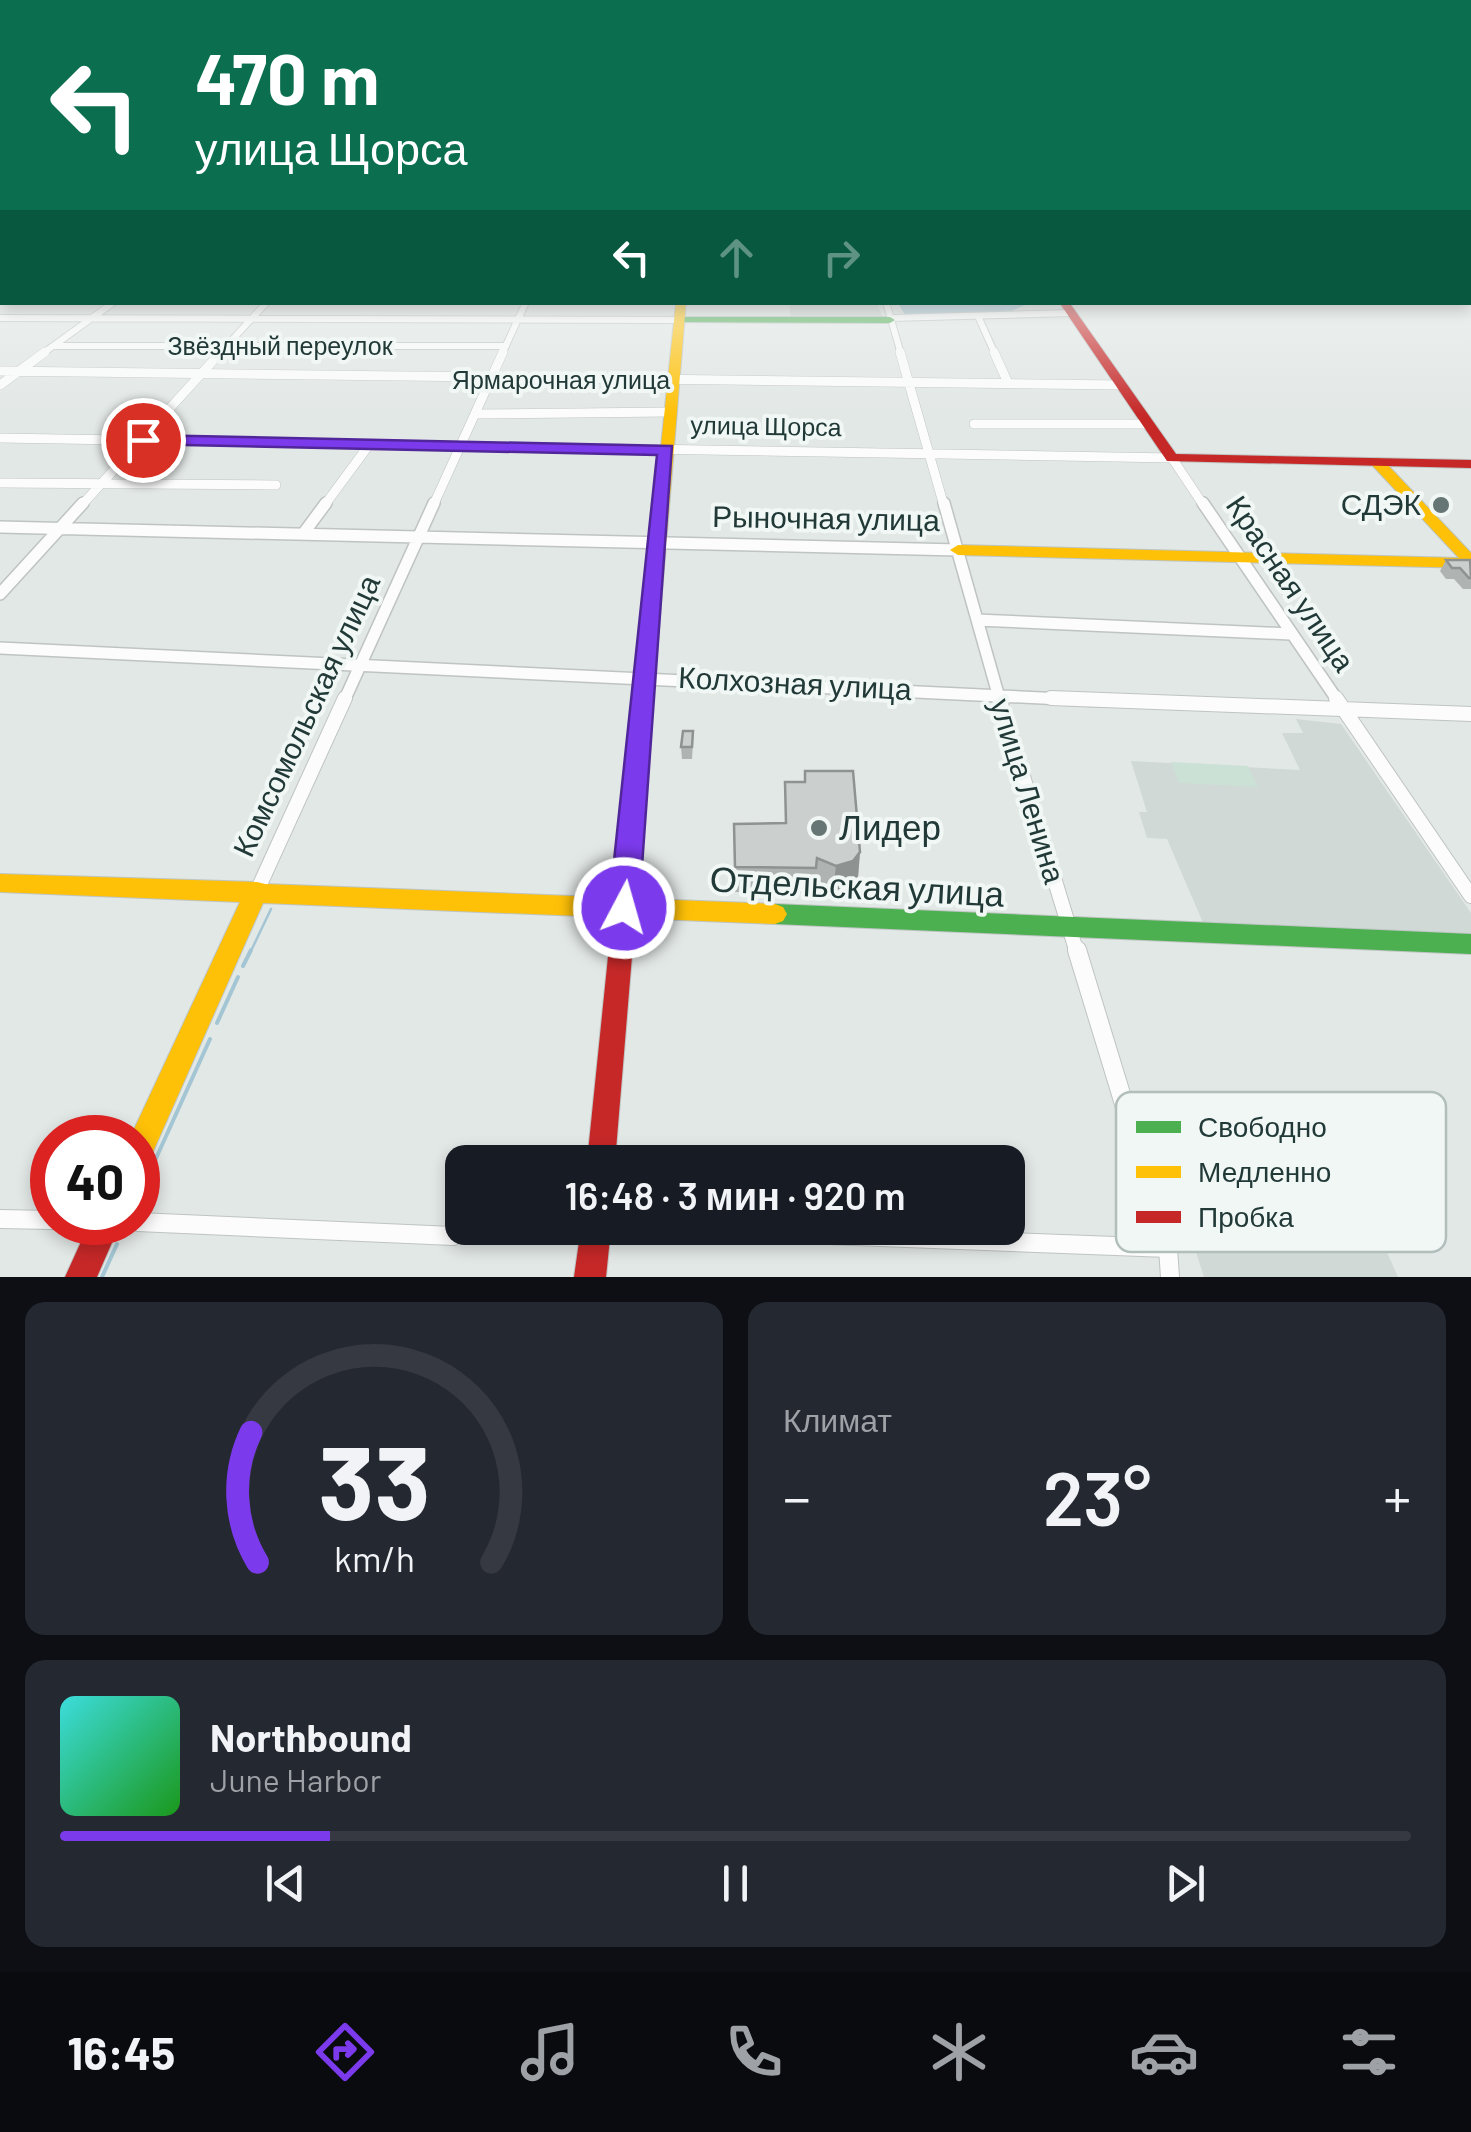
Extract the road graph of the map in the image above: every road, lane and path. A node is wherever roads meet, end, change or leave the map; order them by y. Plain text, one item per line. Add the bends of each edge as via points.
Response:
1 (110, 305) edge
2 (264, 305) edge
3 (525, 305) edge
4 (1068, 308) edge
5 (680, 312) edge
6 (889, 314) edge
7 (978, 316) junction
8 (0, 318) edge
9 (92, 318) junction
10 (252, 320) junction
11 (517, 321) junction
12 (55, 346) junction
13 (506, 346) junction
14 (228, 347) junction
15 (0, 371) edge
16 (18, 371) junction
17 (204, 375) junction
18 (490, 380) junction
19 (673, 380) junction
20 (910, 381) junction
21 (1008, 383) junction
22 (1122, 384) junction
23 (0, 385) edge
24 (670, 412) junction
25 (474, 414) junction
26 (974, 424) dead end
27 (1149, 424) junction
28 (0, 438) edge
29 (143, 440) junction
30 (370, 445) junction
31 (459, 447) junction
32 (666, 450) junction
33 (932, 453) junction
34 (1172, 458) junction
35 (1377, 462) junction
36 (1471, 464) edge
37 (0, 483) edge
38 (100, 485) junction
39 (276, 485) dead end
40 (0, 528) edge
41 (60, 528) junction
42 (302, 534) junction
43 (419, 536) junction
44 (659, 542) junction
45 (958, 550) junction
46 (1236, 556) junction
47 (1471, 563) edge
48 (0, 594) edge
49 (977, 620) junction
50 (1290, 634) junction
51 (0, 648) edge
52 (364, 660) junction
53 (647, 677) junction
54 (998, 694) junction
55 (1343, 710) junction
56 (1471, 714) edge
57 (0, 884) edge
58 (257, 891) junction
59 (1471, 896) edge
60 (624, 908) junction
61 (1068, 930) junction
62 (1471, 944) edge
63 (1119, 1092) edge
64 (155, 1115) edge
65 (603, 1145) edge
66 (0, 1220) edge
67 (30, 1220) edge
68 (160, 1223) edge
69 (445, 1236) edge
70 (1025, 1243) edge
71 (95, 1245) edge
72 (594, 1245) edge
73 (1116, 1246) edge
74 (1168, 1252) edge
75 (80, 1277) edge
76 (590, 1277) edge
77 (1170, 1277) edge

1 - 9 street
2 - 10 street
3 - 11 street, Комсомольская улица
4 - 7 street
4 - 22 street, Красная улица
5 - 6 street
5 - 11 street
5 - 19 street
6 - 7 street
6 - 20 street, улица Ленина
7 - 21 street
8 - 9 street
9 - 10 street
9 - 12 street
10 - 11 street
10 - 14 street
11 - 13 street, Комсомольская улица
12 - 14 street, Звёздный переулок
12 - 16 street
13 - 14 street, Звёздный переулок
13 - 18 street, Комсомольская улица
14 - 17 street
15 - 16 street, Ярмарочная улица
16 - 17 street, Ярмарочная улица
16 - 23 street
17 - 18 street, Ярмарочная улица
17 - 29 street
18 - 19 street, Ярмарочная улица
18 - 25 street, Комсомольская улица
19 - 20 street, Ярмарочная улица
19 - 24 street
20 - 21 street, Ярмарочная улица
20 - 33 street, улица Ленина
21 - 22 street, Ярмарочная улица
22 - 27 street, Красная улица
24 - 25 street
24 - 32 street
25 - 31 street, Комсомольская улица
26 - 27 street
27 - 34 street, Красная улица
28 - 29 street, улица Щорса
29 - 30 street, улица Щорса
29 - 38 street
30 - 31 street, улица Щорса
30 - 42 street
31 - 32 street, улица Щорса
31 - 43 street, Комсомольская улица
32 - 33 street, улица Щорса
32 - 44 street
33 - 34 street, улица Щорса
33 - 45 street, улица Ленина
34 - 35 street, улица Щорса
34 - 46 street, Красная улица
35 - 36 street, улица Щорса
35 - 47 street
37 - 38 street
38 - 39 street
38 - 41 street
40 - 41 street, Рыночная улица
41 - 42 street, Рыночная улица
41 - 48 street
42 - 43 street, Рыночная улица
43 - 44 street, Рыночная улица
43 - 52 street, Комсомольская улица
44 - 45 street, Рыночная улица
44 - 53 street
45 - 46 street, Рыночная улица
45 - 49 street, улица Ленина
46 - 47 street, Рыночная улица
46 - 50 street, Красная улица
49 - 50 street
49 - 54 street, улица Ленина
50 - 55 street, Красная улица
51 - 52 street, Колхозная улица
52 - 53 street, Колхозная улица
52 - 58 street, Комсомольская улица
53 - 54 street, Колхозная улица
53 - 60 street
54 - 55 street, Колхозная улица
54 - 61 street, улица Ленина
55 - 56 street, Колхозная улица
55 - 59 street, Красная улица
57 - 58 street, Отдельская улица
58 - 60 street, Отдельская улица
58 - 64 street, Комсомольская улица
60 - 61 street, Отдельская улица
60 - 65 street
61 - 62 street, Отдельская улица
61 - 63 street, улица Ленина
66 - 67 street
68 - 69 street
70 - 73 street
71 - 75 street
72 - 76 street
74 - 77 street, улица Ленина

